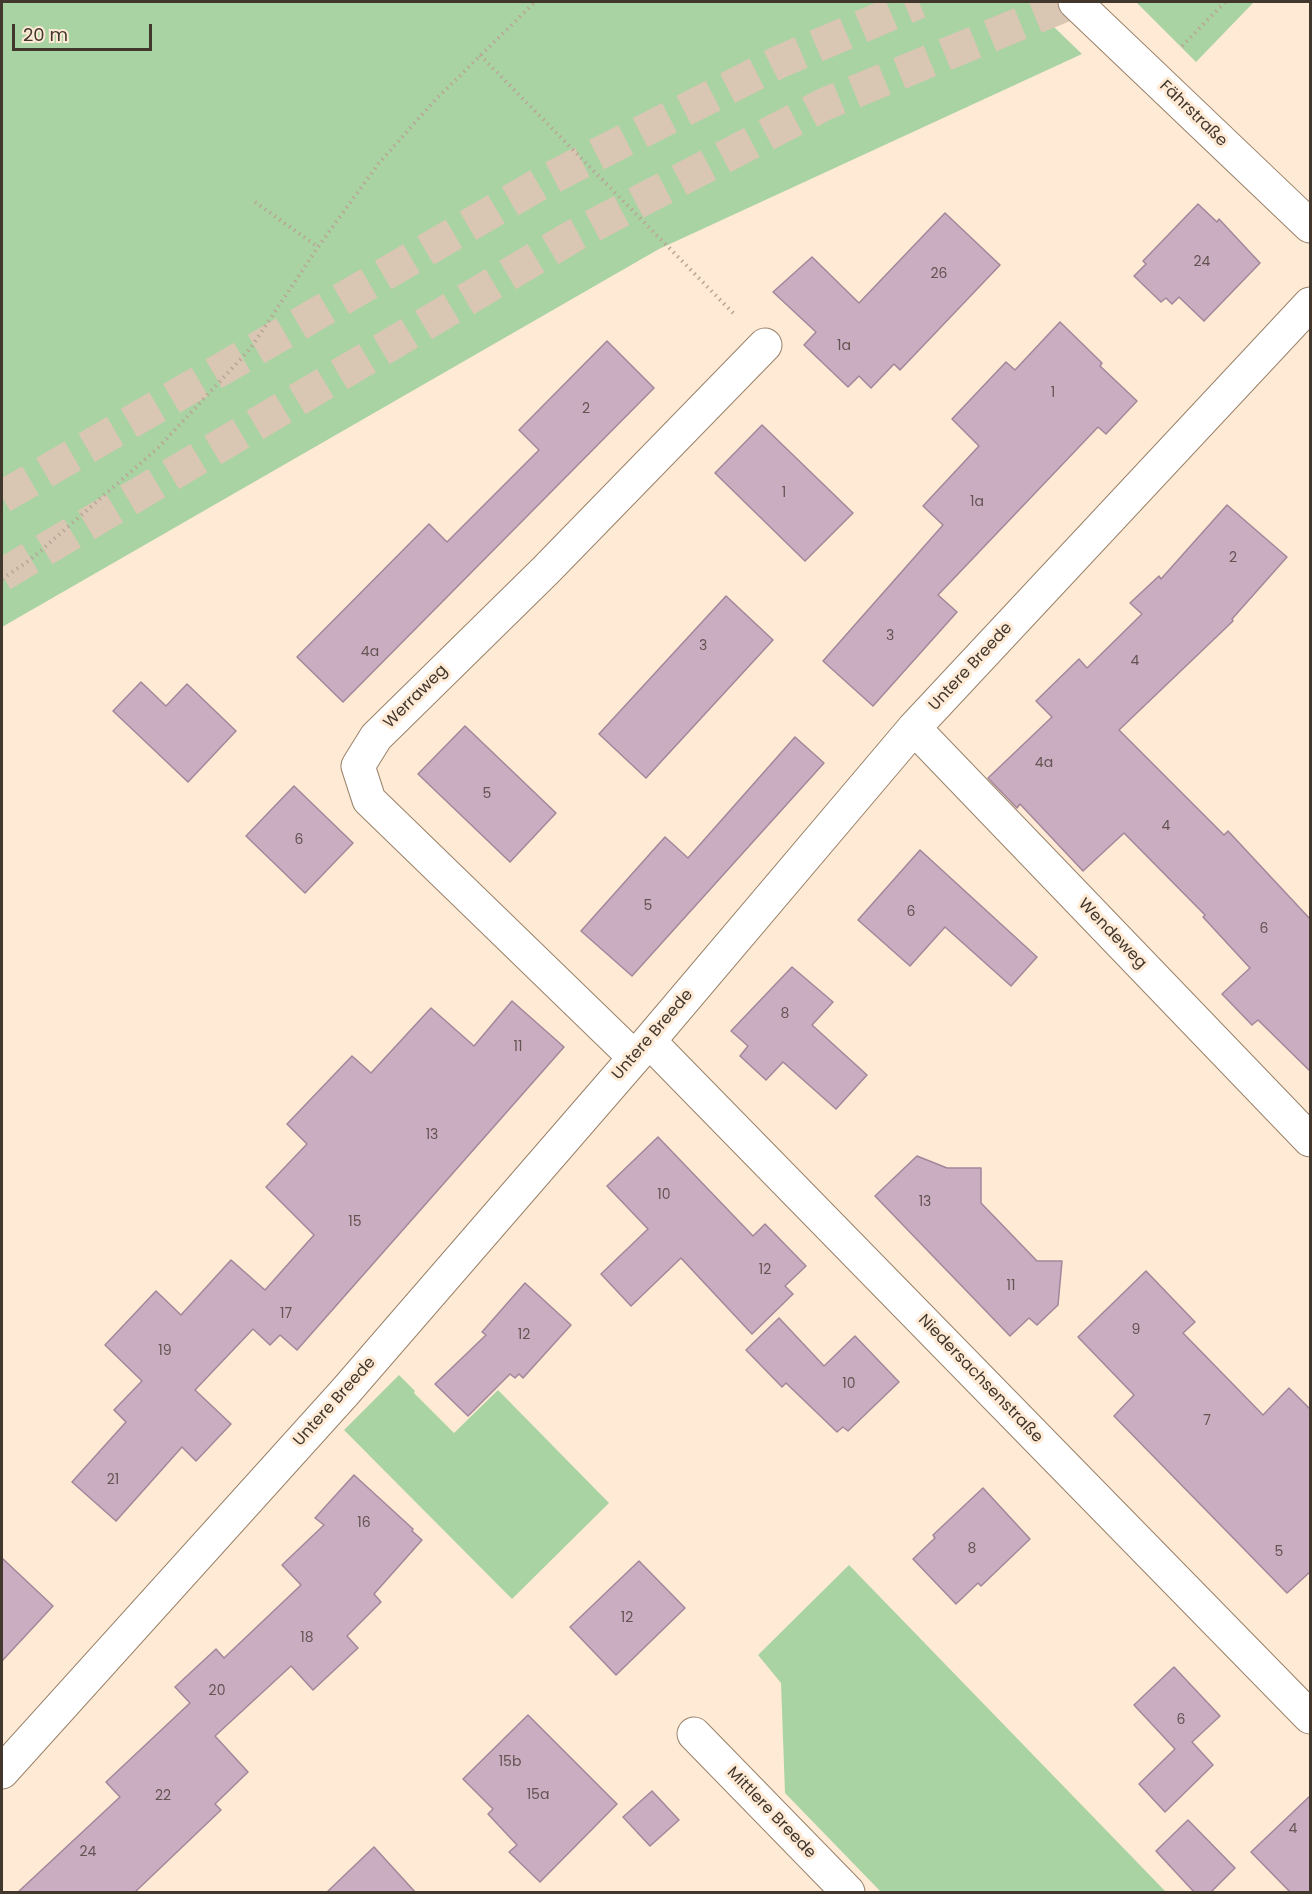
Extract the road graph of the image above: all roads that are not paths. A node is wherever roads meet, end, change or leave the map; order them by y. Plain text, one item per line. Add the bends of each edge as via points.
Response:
1 (1075, 2) edge
2 (1311, 226) edge
3 (1311, 303) edge
4 (765, 345) road end
5 (914, 728) junction
6 (641, 1049) junction
7 (1311, 1140) edge
8 (1311, 1717) edge
9 (694, 1734) dead end
10 (2, 1772) edge
11 (848, 1893) edge

1 - 2 street, Fährstraße
3 - 5 street, Untere Breede
4 - 6 street, Werraweg via 546,570 376,737 358,766 369,800
5 - 6 street, Untere Breede
5 - 7 street, Wendeweg
6 - 8 street, Niedersachsenstraße
6 - 10 street, Untere Breede via 345,1392
9 - 11 street, Mittlere Breede

